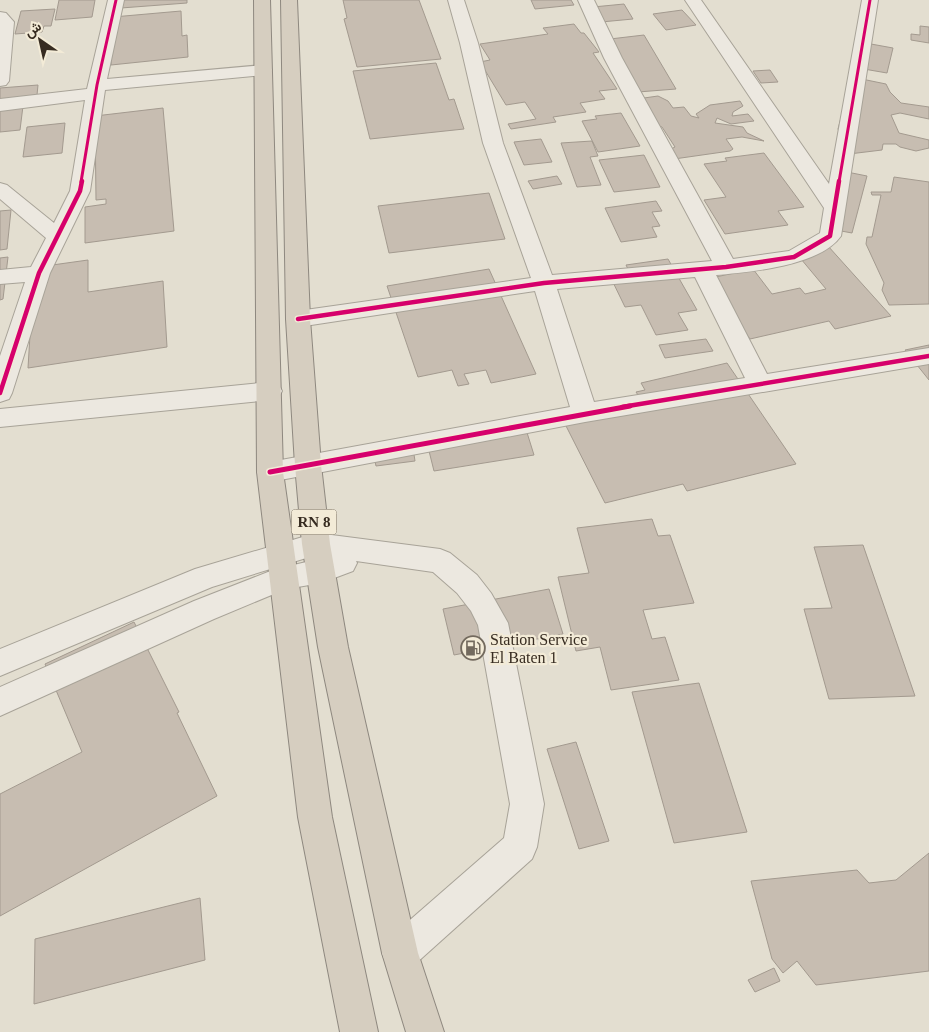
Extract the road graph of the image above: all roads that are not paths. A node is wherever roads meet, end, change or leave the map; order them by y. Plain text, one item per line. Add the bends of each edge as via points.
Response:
1 (116, 0) edge
2 (262, 0) edge
3 (289, 0) edge
4 (456, 0) edge
5 (586, 0) edge
6 (694, 0) edge
7 (870, 0) edge
8 (0, 17) edge
9 (263, 70) junction
10 (0, 81) edge
11 (97, 89) junction
12 (0, 105) edge
13 (0, 190) edge
14 (835, 208) junction
15 (58, 237) junction
16 (726, 267) junction
17 (702, 269) junction
18 (39, 273) junction
19 (0, 277) edge
20 (544, 283) junction
21 (298, 319) junction
22 (929, 356) edge
23 (760, 384) junction
24 (270, 391) junction
25 (0, 393) edge
26 (585, 413) junction
27 (0, 418) edge
28 (308, 465) junction
29 (270, 472) junction
30 (319, 557) junction
31 (281, 566) junction
32 (0, 663) edge
33 (0, 702) edge
34 (400, 953) junction
35 (359, 1032) edge
36 (425, 1032) edge

1 - 11 street
2 - 9 highway, RN 8
3 - 21 highway, RN 8
4 - 20 street via 493,143
5 - 16 street
6 - 14 street
7 - 14 street
8 - 10 street via 6,22
9 - 11 street
9 - 24 highway, RN 8
11 - 12 street
11 - 15 street via 80,191
13 - 15 street
14 - 16 street via 830,236 808,251 794,257
15 - 18 street
16 - 17 street
17 - 20 street
17 - 23 street
18 - 19 street
18 - 25 street
20 - 21 street
20 - 26 street
21 - 28 highway, RN 8
22 - 23 street
23 - 26 street
24 - 27 street
24 - 29 highway, RN 8
26 - 28 street
28 - 29 street
28 - 30 highway, RN 8
29 - 31 highway, RN 8
30 - 31 street
30 - 34 highway, RN 8 via 333,647
30 - 34 street via 372,553 440,561 467,584 493,623 527,804 520,848
31 - 32 street via 205,577
31 - 33 street via 204,610
31 - 35 highway, RN 8 via 315,818
34 - 36 highway, RN 8

